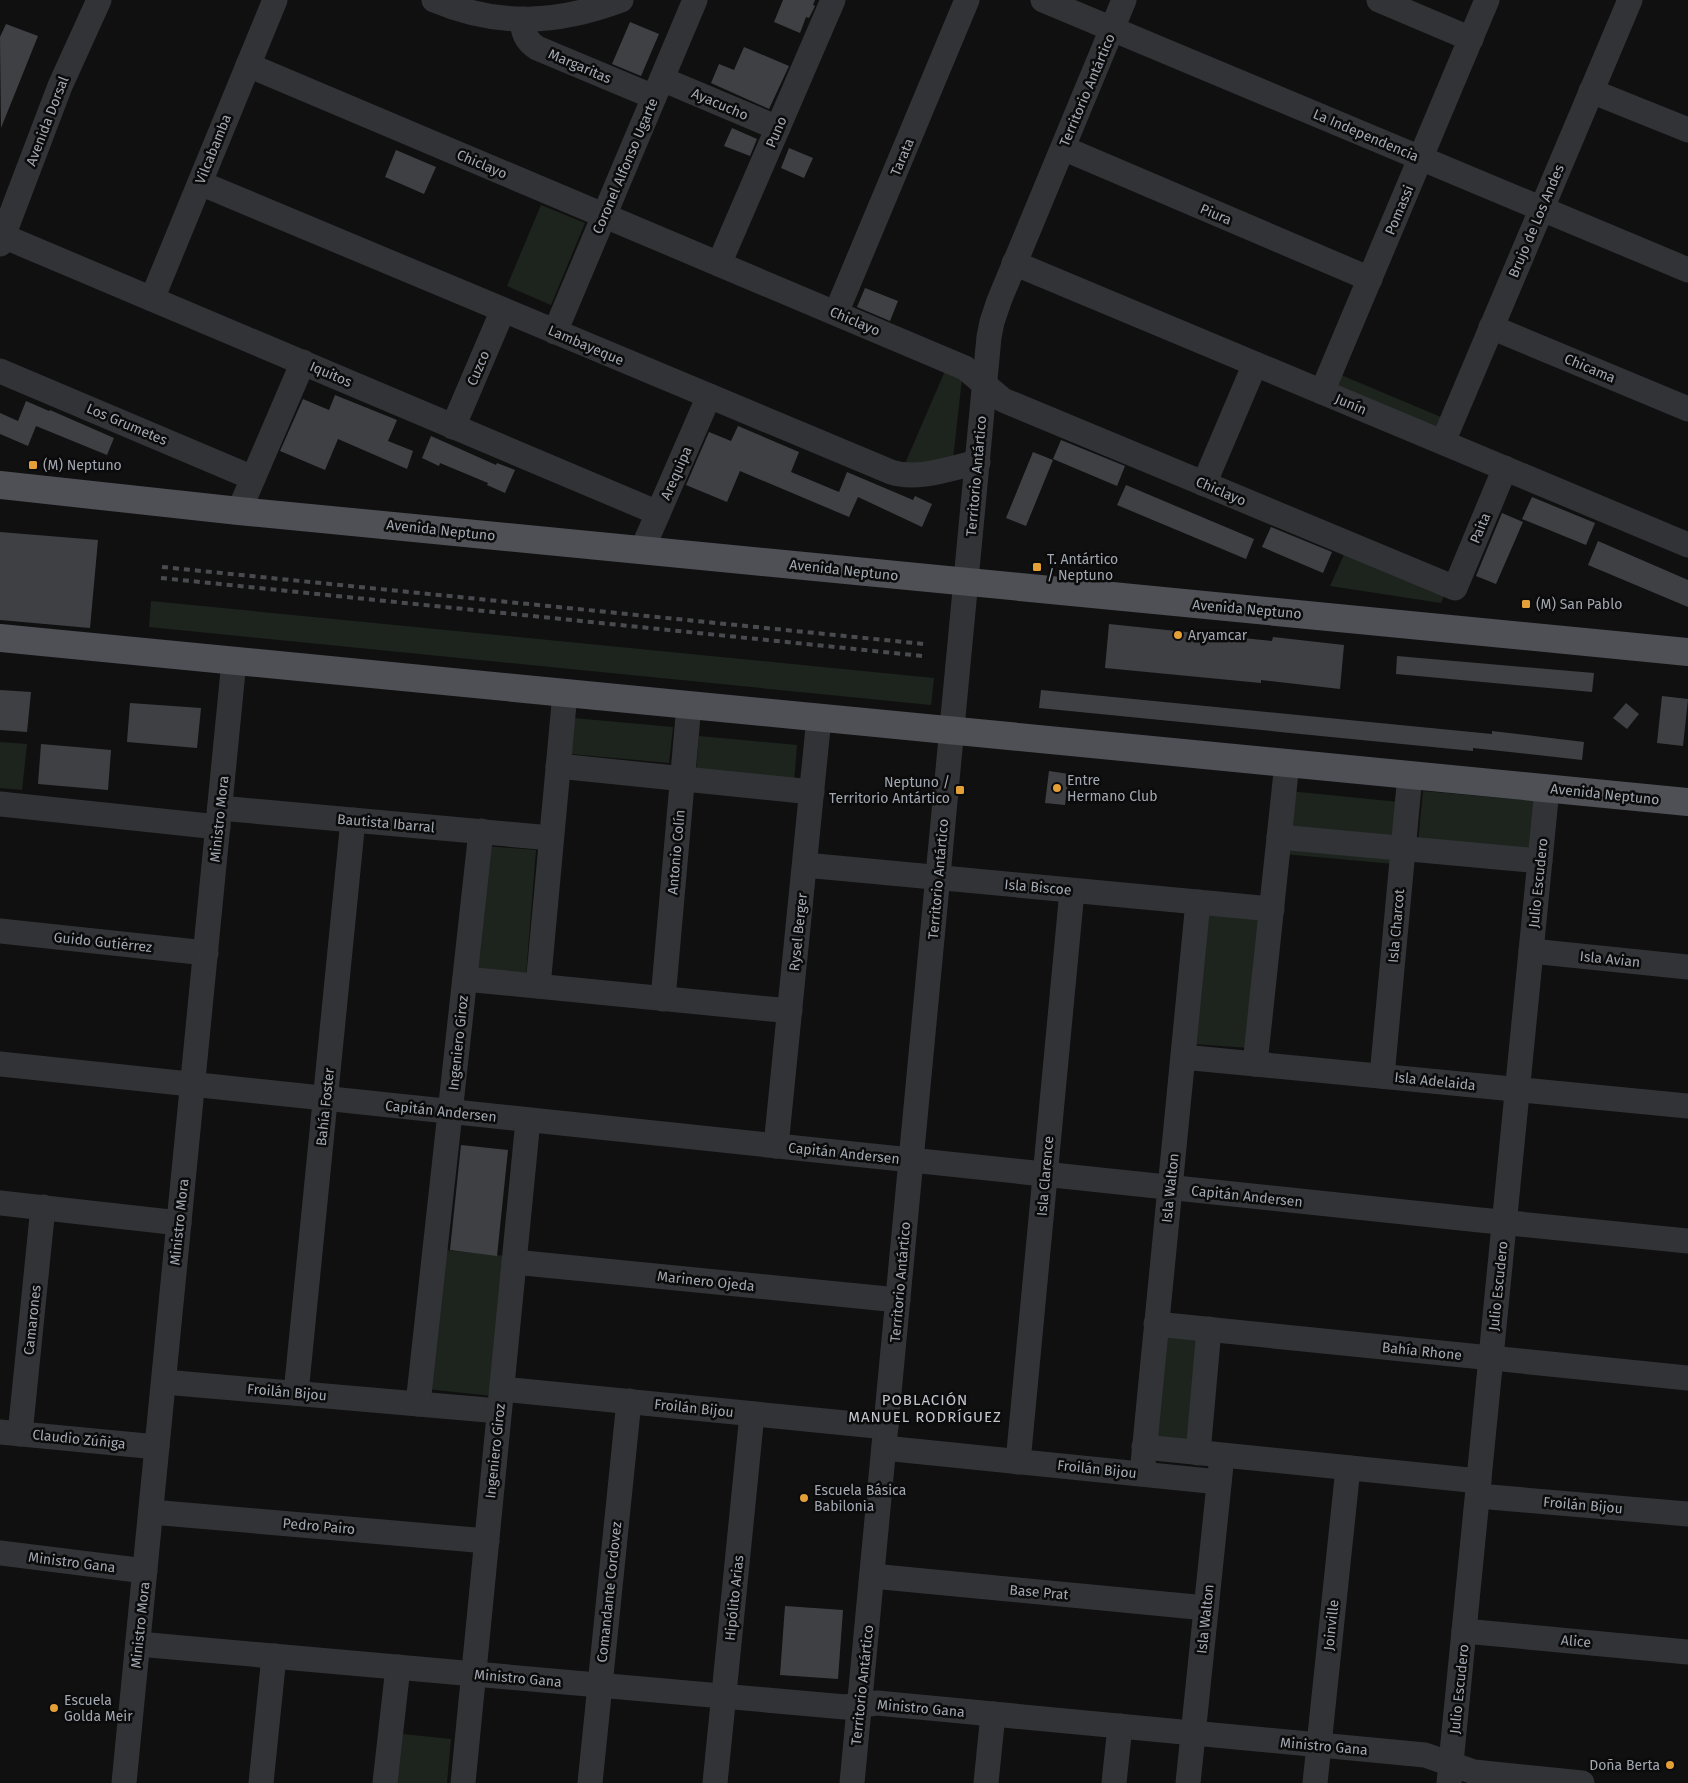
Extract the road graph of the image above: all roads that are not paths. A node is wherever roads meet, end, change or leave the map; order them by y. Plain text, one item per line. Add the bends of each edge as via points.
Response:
1 (99, 0) edge
2 (275, 0) edge
3 (622, 0) edge
4 (695, 0) edge
5 (833, 0) edge
6 (967, 0) edge
7 (1044, 0) edge
8 (1124, 0) edge
9 (1379, 0) edge
10 (1487, 0) edge
11 (1630, 0) edge
12 (440, 1) edge
13 (583, 6) edge
14 (523, 19) junction
15 (1112, 29) junction
16 (1471, 39) junction
17 (248, 65) junction
18 (658, 88) junction
19 (1591, 91) junction
20 (778, 128) junction
21 (1688, 130) edge
22 (1063, 148) junction
23 (1420, 158) junction
24 (200, 183) junction
25 (1542, 209) junction
26 (604, 215) junction
27 (2, 240) edge
28 (719, 264) junction
29 (1014, 264) junction
30 (1688, 270) edge
31 (1370, 279) junction
32 (152, 299) junction
33 (503, 310) junction
34 (836, 313) junction
35 (1491, 327) junction
36 (555, 332) junction
37 (303, 362) junction
38 (1255, 364) junction
39 (0, 370) edge
40 (984, 383) junction
41 (1322, 392) junction
42 (709, 396) junction
43 (1688, 410) edge
44 (454, 427) junction
45 (1443, 442) junction
46 (978, 462) junction
47 (1505, 468) junction
48 (253, 478) junction
49 (1204, 484) junction
50 (0, 485) edge
51 (239, 511) junction
52 (658, 513) junction
53 (1688, 544) edge
54 (642, 550) junction
55 (966, 582) junction
56 (1455, 588) joint
57 (0, 638) edge
58 (1688, 652) edge
59 (234, 661) junction
60 (564, 693) junction
61 (689, 705) junction
62 (820, 718) junction
63 (952, 731) junction
64 (1287, 763) junction
65 (558, 766) junction
66 (1410, 775) junction
67 (682, 779) junction
68 (1548, 788) junction
69 (812, 792) junction
70 (1688, 802) edge
71 (0, 804) edge
72 (219, 818) junction
73 (354, 820) junction
74 (481, 831) junction
75 (1279, 837) junction
76 (551, 838) junction
77 (1403, 848) junction
78 (1540, 861) junction
79 (805, 865) junction
80 (938, 878) junction
81 (1072, 891) junction
82 (1198, 902) junction
83 (1272, 909) junction
84 (0, 931) edge
85 (1532, 951) junction
86 (206, 953) junction
87 (1688, 967) edge
88 (465, 979) junction
89 (538, 986) junction
90 (663, 999) junction
91 (790, 1011) junction
92 (1183, 1057) junction
93 (0, 1064) edge
94 (1255, 1064) junction
95 (1382, 1076) junction
96 (193, 1085) junction
97 (1518, 1089) junction
98 (325, 1099) junction
99 (1688, 1106) edge
100 (450, 1112) junction
101 (528, 1120) junction
102 (776, 1146) junction
103 (912, 1160) junction
104 (1045, 1174) junction
105 (1170, 1188) junction
106 (0, 1203) edge
107 (43, 1207) junction
108 (179, 1223) junction
109 (1504, 1223) junction
110 (1688, 1241) edge
111 (514, 1262) junction
112 (898, 1300) junction
113 (1156, 1324) junction
114 (1209, 1329) junction
115 (1491, 1358) junction
116 (1688, 1378) edge
117 (164, 1382) junction
118 (296, 1393) junction
119 (500, 1400) junction
120 (629, 1401) junction
121 (418, 1404) junction
122 (752, 1414) junction
123 (10, 1433) edge
124 (885, 1438) junction
125 (157, 1447) junction
126 (1144, 1448) junction
127 (1210, 1454) junction
128 (1018, 1462) junction
129 (1348, 1468) junction
130 (1142, 1474) junction
131 (1219, 1482) junction
132 (1478, 1489) junction
133 (151, 1512) junction
134 (1688, 1514) edge
135 (487, 1540) junction
136 (0, 1553) edge
137 (145, 1571) junction
138 (872, 1576) junction
139 (1206, 1608) junction
140 (1464, 1631) junction
141 (138, 1644) junction
142 (1688, 1652) edge
143 (274, 1656) junction
144 (398, 1667) junction
145 (473, 1674) junction
146 (600, 1685) junction
147 (724, 1696) junction
148 (860, 1705) junction
149 (993, 1714) junction
150 (1120, 1726) junction
151 (1193, 1734) junction
152 (1318, 1746) junction
153 (1450, 1773) edge
154 (124, 1783) edge
155 (261, 1783) edge
156 (386, 1783) edge
157 (463, 1783) edge
158 (590, 1783) edge
159 (715, 1783) edge
160 (852, 1783) edge
161 (986, 1783) edge
162 (1114, 1783) edge
163 (1188, 1783) edge
164 (1315, 1783) edge
165 (1582, 1783) edge

1 - 27 street, Avenida Dorsal via 60,86
2 - 17 street, Vilcabamba
3 - 13 street
4 - 18 street, Coronel Alfonso Ugarte
5 - 20 street, Puno
6 - 34 street, Tarata
7 - 15 street, La Independencia
8 - 15 street, Territorio Antártico
9 - 16 street
10 - 16 street, Pomassi
11 - 19 street, Brujo de Los Andes
12 - 14 street via 478,15
13 - 14 street via 544,18
14 - 18 street, Margaritas via 525,35 537,48
15 - 22 street, Territorio Antártico
15 - 23 street, La Independencia
16 - 23 street, Pomassi
17 - 24 street, Vilcabamba
17 - 26 street, Chiclayo
18 - 20 street, Ayacucho
18 - 26 street, Coronel Alfonso Ugarte
19 - 21 street
19 - 25 street, Brujo de Los Andes
20 - 28 street, Puno
22 - 29 street, Territorio Antártico
22 - 31 street, Piura
23 - 25 street, La Independencia
23 - 31 street, Pomassi
24 - 32 street, Vilcabamba
24 - 33 street, Lambayeque
25 - 30 street, La Independencia
25 - 35 street, Brujo de Los Andes
26 - 28 street, Chiclayo
26 - 36 street, Coronel Alfonso Ugarte
27 - 32 street, Iquitos
28 - 34 street, Chiclayo
29 - 38 street, Junín
29 - 40 street, Territorio Antártico via 992,322
31 - 41 street, Pomassi
32 - 37 street, Iquitos
33 - 36 street, Lambayeque
33 - 44 street, Cuzco
34 - 40 street, Chiclayo via 966,368
35 - 43 street, Chicama
35 - 45 street, Brujo de Los Andes
36 - 42 street, Lambayeque
37 - 44 street, Iquitos
37 - 48 street
38 - 41 street, Junín
38 - 49 street
39 - 48 street, Los Grumetes
40 - 46 street, Territorio Antártico
40 - 49 street, Chiclayo via 1003,400
41 - 45 street, Junín
42 - 46 street, Lambayeque via 897,474 917,476
42 - 52 street, Arequipa
44 - 52 street, Iquitos
45 - 47 street, Junín
46 - 55 street, Territorio Antártico
47 - 53 street, Junín
47 - 56 street, Paita
48 - 51 street
49 - 56 street, Chiclayo
50 - 51 main road, Avenida Neptuno
51 - 54 main road, Avenida Neptuno
52 - 54 street, Arequipa
54 - 55 main road, Avenida Neptuno
55 - 58 main road, Avenida Neptuno
55 - 63 street, Territorio Antártico
57 - 59 main road, Avenida Neptuno
59 - 60 main road, Avenida Neptuno
59 - 72 street, Ministro Mora
60 - 61 main road, Avenida Neptuno
60 - 65 street
61 - 62 main road, Avenida Neptuno
61 - 67 street, Antonio Colín
62 - 63 main road, Avenida Neptuno
62 - 69 street, Rysel Berger
63 - 64 main road, Avenida Neptuno
63 - 80 street, Territorio Antártico
64 - 66 main road, Avenida Neptuno
64 - 75 street
65 - 67 street
65 - 76 street
66 - 68 main road, Avenida Neptuno
66 - 77 street, Isla Charcot
67 - 69 street
67 - 90 street, Antonio Colín
68 - 70 main road, Avenida Neptuno
68 - 78 street, Julio Escudero
69 - 79 street, Rysel Berger
71 - 72 street, Bautista Ibarral
72 - 73 street, Bautista Ibarral
72 - 86 street, Ministro Mora
73 - 74 street, Bautista Ibarral
73 - 98 street, Bahía Foster
74 - 76 street, Bautista Ibarral
74 - 88 street, Ingeniero Giroz
75 - 77 street
75 - 83 street
76 - 89 street
77 - 78 street
77 - 95 street, Isla Charcot
78 - 85 street, Julio Escudero
79 - 80 street, Isla Biscoe
79 - 91 street, Rysel Berger
80 - 81 street, Isla Biscoe
80 - 103 street, Territorio Antártico
81 - 82 street, Isla Biscoe
81 - 104 street, Isla Clarence
82 - 83 street, Isla Biscoe
82 - 92 street, Isla Walton
83 - 94 street
84 - 86 street, Guido Gutiérrez
85 - 87 street, Isla Avian
85 - 97 street, Julio Escudero
86 - 96 street, Ministro Mora
88 - 89 street
88 - 100 street, Ingeniero Giroz
89 - 90 street
90 - 91 street
91 - 102 street, Rysel Berger
92 - 94 street, Isla Adelaida
92 - 105 street, Isla Walton
93 - 96 street, Capitán Andersen
94 - 95 street, Isla Adelaida
95 - 97 street, Isla Adelaida
96 - 98 street, Capitán Andersen
96 - 108 street, Ministro Mora
97 - 99 street, Isla Adelaida
97 - 109 street, Julio Escudero
98 - 100 street, Capitán Andersen
98 - 118 street, Bahía Foster
100 - 101 street, Capitán Andersen
100 - 121 street, Ingeniero Giroz
101 - 102 street, Capitán Andersen
101 - 111 street, Ingeniero Giroz
102 - 103 street, Capitán Andersen
103 - 104 street, Capitán Andersen
103 - 112 street, Territorio Antártico
104 - 105 street, Capitán Andersen
104 - 128 street, Isla Clarence
105 - 109 street, Capitán Andersen
105 - 113 street, Isla Walton
106 - 107 street
107 - 108 street
107 - 123 street, Camarones
108 - 117 street, Ministro Mora
109 - 110 street, Capitán Andersen
109 - 115 street, Julio Escudero
111 - 112 street, Marinero Ojeda
111 - 119 street, Ingeniero Giroz
112 - 124 street, Territorio Antártico
113 - 114 street, Bahía Rhone
113 - 126 street, Isla Walton
114 - 115 street, Bahía Rhone
114 - 127 street, Isla Walton
115 - 116 street, Bahía Rhone
115 - 132 street, Julio Escudero
117 - 118 street, Froilán Bijou
117 - 125 street, Ministro Mora
118 - 121 street, Froilán Bijou
119 - 120 street, Froilán Bijou
119 - 121 street, Froilán Bijou
119 - 135 street, Ingeniero Giroz
120 - 122 street, Froilán Bijou
120 - 146 street, Comandante Cordovez
122 - 124 street, Froilán Bijou
122 - 147 street, Hipólito Arias
123 - 125 street, Claudio Zúñiga
124 - 128 street, Froilán Bijou
124 - 138 street, Territorio Antártico
125 - 133 street, Ministro Mora
126 - 127 street, Froilán Bijou
126 - 130 street, Isla Walton
127 - 129 street, Froilán Bijou
127 - 131 street, Isla Walton
128 - 130 street, Froilán Bijou
129 - 132 street, Froilán Bijou
129 - 152 street, Joinville
130 - 131 street, Froilán Bijou
131 - 139 street, Isla Walton
132 - 134 street, Froilán Bijou
132 - 140 street, Julio Escudero
133 - 135 street, Pedro Pairo
133 - 137 street, Ministro Mora
135 - 145 street, Ingeniero Giroz
136 - 137 street, Ministro Gana
137 - 141 street, Ministro Mora
138 - 139 street, Base Prat
138 - 148 street, Territorio Antártico
139 - 151 street, Isla Walton
140 - 142 street, Alice
140 - 153 street, Julio Escudero
141 - 143 street, Ministro Gana
141 - 154 street, Ministro Mora
143 - 144 street, Ministro Gana
143 - 155 street
144 - 145 street, Ministro Gana
144 - 156 street
145 - 146 street, Ministro Gana
145 - 157 street, Ingeniero Giroz
146 - 147 street, Ministro Gana
146 - 158 street, Comandante Cordovez
147 - 148 street, Ministro Gana via 845,1707
147 - 159 street, Hipólito Arias
148 - 149 street, Ministro Gana via 877,1703
148 - 160 street, Territorio Antártico
149 - 150 street, Ministro Gana
149 - 161 street
150 - 151 street, Ministro Gana
150 - 162 street
151 - 152 street, Ministro Gana
151 - 163 street, Isla Walton
152 - 153 street, Ministro Gana via 1425,1755
152 - 164 street, Joinville
153 - 165 street, Ministro Gana via 1474,1772

